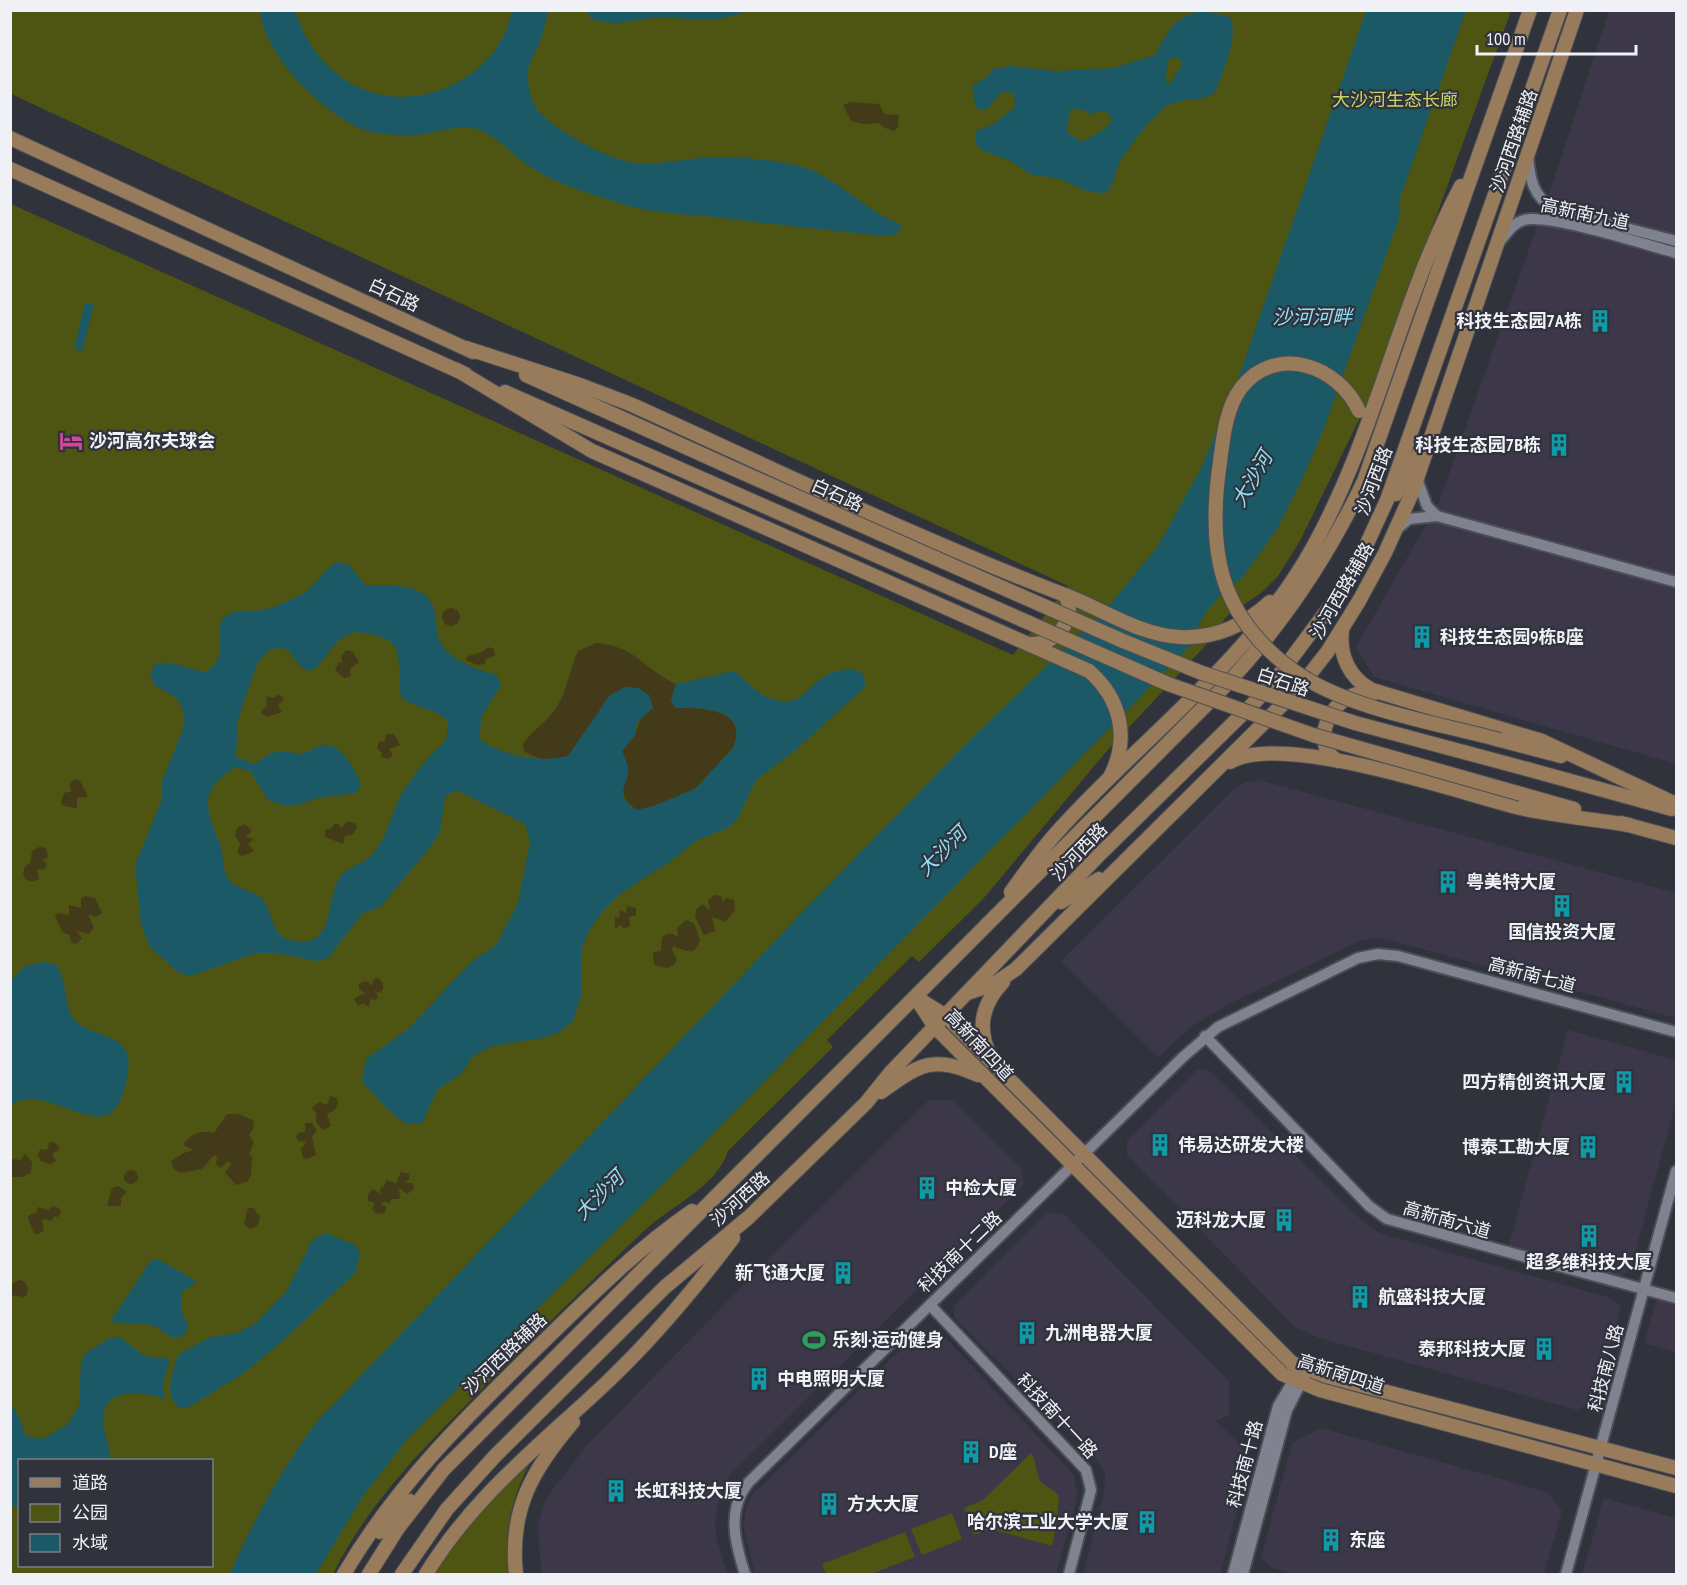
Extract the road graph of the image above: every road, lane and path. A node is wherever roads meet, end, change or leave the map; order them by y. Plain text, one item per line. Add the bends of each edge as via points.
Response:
1 (1530, 10) edge
2 (1560, 10) edge
3 (1577, 10) edge
4 (1486, 135) junction
5 (10, 138) edge
6 (1528, 156) junction
7 (10, 169) edge
8 (1677, 241) edge
9 (1496, 246) junction
10 (1677, 253) edge
11 (466, 348) junction
12 (457, 370) junction
13 (1445, 398) junction
14 (1364, 438) junction
15 (1417, 479) junction
16 (1437, 516) junction
17 (1396, 530) junction
18 (1364, 550) junction
19 (1677, 582) edge
20 (1291, 583) junction
21 (1072, 598) junction
22 (1342, 630) junction
23 (1027, 643) junction
24 (1381, 694) junction
25 (1349, 764) junction
26 (1598, 766) junction
27 (1216, 770) junction
28 (1109, 779) junction
29 (1677, 804) edge
30 (1677, 810) edge
31 (1629, 825) junction
32 (1677, 838) edge
33 (1121, 865) junction
34 (1044, 913) junction
35 (986, 927) junction
36 (1378, 954) joint
37 (1016, 969) junction
38 (969, 993) junction
39 (916, 998) junction
40 (946, 1016) junction
41 (935, 1027) junction
42 (1677, 1032) edge
43 (1205, 1036) junction
44 (1000, 1071) junction
45 (983, 1077) junction
46 (866, 1103) junction
47 (1083, 1155) junction
48 (1072, 1166) junction
49 (1677, 1171) edge
50 (723, 1188) junction
51 (749, 1217) junction
52 (1644, 1290) junction
53 (1677, 1298) edge
54 (930, 1305) junction
55 (1304, 1369) junction
56 (1296, 1382) junction
57 (602, 1387) junction
58 (1601, 1448) junction
59 (1596, 1464) junction
60 (1677, 1468) edge
61 (1677, 1486) edge
62 (428, 1487) junction
63 (1237, 1574) edge
64 (344, 1575) edge
65 (350, 1575) edge
66 (369, 1575) edge
67 (402, 1575) edge
68 (426, 1575) edge
69 (516, 1575) edge
70 (745, 1575) edge
71 (1069, 1575) edge
72 (1566, 1575) edge

1 - 4 main road, 沙河西路
2 - 18 main road, 沙河西路 via 1395,478
3 - 6 main road, 沙河西路辅路
4 - 14 main road, 沙河西路辅路 via 1437,233
4 - 35 main road, 沙河西路 via 1372,461 1341,528 1314,574 1268,638 1226,686
5 - 11 main road, 白石路
6 - 8 street, 高新南九道 via 1533,188 1554,208
6 - 9 main road, 沙河西路辅路
7 - 12 main road
9 - 10 street, 高新南九道 via 1515,224 1534,218
9 - 13 main road, 沙河西路辅路
11 - 21 main road via 630,404
11 - 30 main road, 白石路, bridge via 1202,674 1336,717
12 - 23 main road via 592,451
12 - 31 main road, bridge via 1168,684 1313,735
13 - 15 main road, 沙河西路辅路
13 - 18 main road
14 - 20 main road, 沙河西路辅路 via 1330,514
14 - 26 main road, bridge via 1352,397 1336,379 1301,364 1272,367 1251,378 1240,390 1225,430 1214,508 1215,544 1228,593 1247,625 1294,671 1319,686 1361,702
15 - 16 street via 1421,495
15 - 17 main road, 沙河西路辅路
16 - 17 street via 1409,519
16 - 19 street
17 - 22 main road, 沙河西路辅路
18 - 34 main road, 沙河西路 via 1332,604 1271,686
20 - 21 main road via 1259,612 1231,628 1196,637 1168,636 1139,627
20 - 28 main road, 沙河西路辅路 via 1237,652
21 - 23 main road via 1064,626 1046,642
22 - 24 main road via 1342,649 1349,669 1365,687
22 - 27 main road, 沙河西路辅路 via 1299,688
23 - 28 main road via 1076,664 1101,681 1118,714 1119,753
24 - 25 main road via 1354,693 1341,700 1332,712 1323,746 1331,756
24 - 26 main road via 1533,737
25 - 27 main road via 1263,752 1244,755
25 - 31 main road via 1523,808
26 - 29 main road
27 - 33 main road, 沙河西路辅路
28 - 35 main road, 沙河西路辅路 via 1056,833
31 - 32 main road
33 - 34 main road
33 - 37 main road, 沙河西路辅路
34 - 38 main road, 沙河西路
35 - 39 main road, 沙河西路
36 - 42 street, 高新南七道 via 1398,956
36 - 43 street, 科技南十二路 via 1358,958 1218,1026
37 - 38 main road, 沙河西路辅路 via 994,984
37 - 44 main road via 992,995 982,1023 986,1046
38 - 40 main road, 沙河西路
39 - 40 main road, 高新南四道
39 - 41 main road, 高新南四道
39 - 50 main road, 沙河西路
40 - 41 main road, 沙河西路
40 - 44 main road, 高新南四道
41 - 45 main road, 高新南四道
41 - 46 main road, 沙河西路
43 - 47 street, 科技南十二路
43 - 52 street, 高新南六道 via 1387,1220
44 - 47 main road, 高新南四道
45 - 46 main road via 953,1066 928,1064 917,1067
45 - 48 main road, 高新南四道
46 - 51 main road, 沙河西路
47 - 48 street, 科技南十二路
47 - 55 main road, 高新南四道 via 1284,1358
48 - 54 street, 科技南十二路
48 - 56 main road, 高新南四道 via 1275,1369
49 - 52 street, 科技南八路
50 - 62 main road, 沙河西路
50 - 64 main road, 沙河西路辅路 via 645,1245 466,1416 419,1467 375,1524
51 - 57 main road via 683,1304
51 - 67 main road, 沙河西路 via 665,1287 495,1456 447,1509
52 - 53 street, 高新南六道
52 - 58 street, 科技南八路
54 - 70 street, 科技南十二路 via 743,1490 734,1529
54 - 71 street, 科技南十一路 via 1086,1470 1091,1490
55 - 56 street, 科技南十路
55 - 58 main road, 高新南四道
56 - 59 main road, 高新南四道
56 - 63 street, 科技南十路 via 1278,1406
57 - 68 main road via 490,1490 444,1546
57 - 69 main road via 550,1449 530,1481 516,1528
58 - 59 street, 科技南八路
58 - 60 main road, 高新南四道
59 - 61 main road, 高新南四道
59 - 72 street, 科技南八路
62 - 65 main road via 385,1524
62 - 66 main road, 沙河西路

